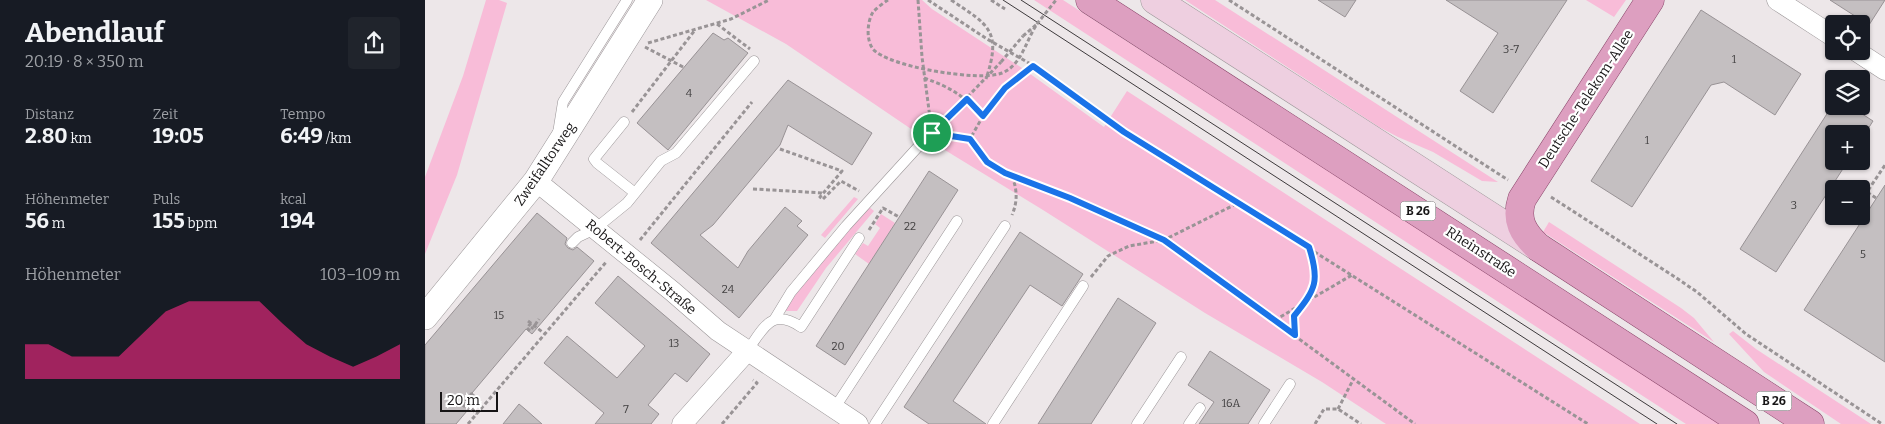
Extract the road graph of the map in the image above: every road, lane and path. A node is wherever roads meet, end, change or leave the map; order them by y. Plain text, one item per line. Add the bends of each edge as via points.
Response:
1 (627, 0) edge
2 (650, 0) edge
3 (769, 0) edge
4 (888, 0) edge
5 (918, 0) edge
6 (928, 0) edge
7 (951, 0) edge
8 (991, 0) edge
9 (1056, 0) edge
10 (1090, 0) edge
11 (1155, 0) edge
12 (1229, 0) edge
13 (1650, 0) edge
14 (1777, 0) edge
15 (1005, 9) dead end
16 (716, 24) junction
17 (1036, 26) junction
18 (695, 30) junction
19 (1825, 31) edge
20 (1870, 60) edge
21 (754, 61) joint
22 (671, 62) junction
23 (1033, 66) junction
24 (685, 68) dead end
25 (1885, 70) edge
26 (924, 78) junction
27 (986, 78) junction
28 (967, 99) junction
29 (752, 102) dead end
30 (983, 116) junction
31 (624, 122) joint
32 (932, 133) junction
33 (970, 139) junction
34 (558, 146) junction
35 (917, 148) joint
36 (780, 150) dead end
37 (1885, 165) edge
38 (1011, 175) junction
39 (536, 181) junction
40 (753, 189) dead end
41 (635, 193) junction
42 (1526, 193) junction
43 (823, 194) junction
44 (871, 198) junction
45 (1876, 198) dead end
46 (1239, 202) junction
47 (899, 218) dead end
48 (957, 221) dead end
49 (1005, 226) joint
50 (595, 229) junction
51 (859, 238) joint
52 (640, 240) dead end
53 (1164, 240) junction
54 (572, 243) dead end
55 (1309, 247) junction
56 (1538, 247) junction
57 (611, 257) dead end
58 (1352, 275) junction
59 (1083, 286) joint
60 (1306, 302) junction
61 (425, 317) edge
62 (539, 319) dead end
63 (774, 320) junction
64 (1275, 320) junction
65 (545, 334) junction
66 (1295, 335) junction
67 (747, 351) junction
68 (1181, 357) dead end
69 (1354, 378) junction
70 (757, 383) dead end
71 (1289, 384) dead end
72 (463, 407) dead end
73 (834, 408) junction
74 (1200, 408) dead end
75 (1338, 409) junction
76 (477, 414) junction
77 (468, 424) edge
78 (682, 424) edge
79 (722, 424) edge
80 (858, 424) edge
81 (875, 424) edge
82 (993, 424) edge
83 (1137, 424) edge
84 (1189, 424) edge
85 (1264, 424) edge
86 (1315, 424) edge
87 (1361, 424) edge
88 (1415, 424) edge
89 (1588, 424) edge
90 (1745, 424) edge
91 (1810, 424) edge
92 (1882, 424) edge

1 - 34 lane via 563,102
2 - 34 street, Zweifalltorweg
3 - 16 path
4 - 17 path, bridge via 873,12 868,28 872,48 880,55 899,62 941,72 982,76 1002,73 1023,52
5 - 26 path
6 - 23 path
7 - 27 path, bridge via 989,27 994,46
8 - 15 path
9 - 17 path, bridge
10 - 90 main road, Rheinstraße / B 26
11 - 56 main road, B 26
12 - 42 path
13 - 42 main road, Deutsche-Telekom-Allee
14 - 19 street
16 - 18 path
16 - 21 path via 749,49
17 - 27 path, bridge
18 - 22 path
18 - 22 path via 640,44
20 - 25 street
21 - 41 lane via 676,153 661,161
22 - 24 path
22 - 31 path
23 - 30 path via 1005,88
23 - 46 path via 1124,132
26 - 28 path via 948,86
26 - 32 path
27 - 28 path
28 - 30 path
28 - 32 path
29 - 52 path
30 - 33 path
31 - 41 lane via 595,159
32 - 33 path
32 - 35 path
33 - 38 path via 987,162
34 - 39 street, Zweifalltorweg
35 - 44 lane
36 - 43 path via 842,171
37 - 45 path via 1867,192
38 - 49 path via 1016,206
38 - 53 path
39 - 50 street, Robert-Bosch-Straße
39 - 61 street, Zweifalltorweg
40 - 43 path
41 - 50 lane via 627,204
42 - 56 main road via 1518,215 1523,231
42 - 92 path via 1549,196 1675,277 1746,334
43 - 44 path via 820,197 823,200 841,181
44 - 63 lane via 791,292
46 - 53 path
46 - 55 path
47 - 51 path via 883,208 863,240
48 - 73 lane
49 - 81 lane
50 - 54 lane
50 - 67 street, Robert-Bosch-Straße via 718,331
51 - 63 lane via 801,327 789,319
53 - 59 path via 1129,246 1108,256
53 - 64 path
55 - 58 path
55 - 60 path via 1315,267 1315,283
56 - 91 main road, B 26
57 - 65 path
58 - 60 path
58 - 89 path
59 - 82 lane
60 - 64 path
60 - 66 path via 1294,316
62 - 65 path via 532,324
63 - 67 lane
64 - 66 path
65 - 76 path
66 - 69 path
67 - 73 street, Robert-Bosch-Straße
67 - 78 street
68 - 83 lane
69 - 75 path
69 - 88 path
70 - 79 path
71 - 85 lane
72 - 76 path via 465,401
73 - 80 street, Robert-Bosch-Straße
74 - 84 lane
75 - 86 path via 1324,409
75 - 87 path
76 - 77 path

